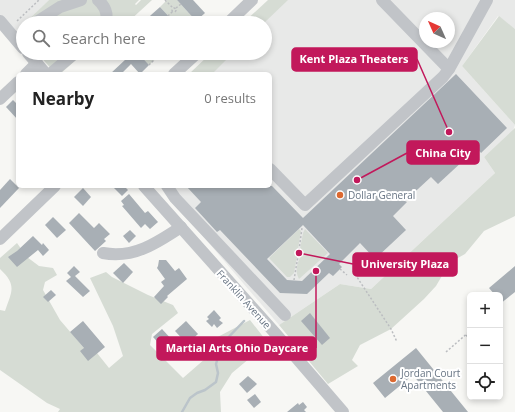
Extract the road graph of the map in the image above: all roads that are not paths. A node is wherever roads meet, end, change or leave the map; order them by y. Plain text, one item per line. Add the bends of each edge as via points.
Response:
1 (81, 0) edge
2 (98, 0) edge
3 (252, 0) edge
4 (487, 0) edge
5 (387, 2) edge
6 (46, 16) edge
7 (107, 16) edge
8 (235, 16) edge
9 (0, 21) edge
10 (16, 35) edge
11 (34, 60) edge
12 (67, 60) edge
13 (190, 60) edge
14 (37, 63) junction
15 (449, 69) junction
16 (28, 72) edge
17 (44, 72) edge
18 (52, 72) edge
19 (177, 72) edge
20 (16, 84) edge
21 (0, 99) edge
22 (272, 171) edge
23 (53, 188) edge
24 (146, 188) edge
25 (168, 188) edge
26 (181, 227) junction
27 (0, 239) edge
28 (103, 253) dead end
29 (285, 315) dead end
30 (343, 412) edge

1 - 6 street via 60,7
2 - 7 street via 103,4
3 - 8 street
4 - 15 street
5 - 15 street
9 - 10 street
11 - 14 street
12 - 18 street
13 - 19 street
14 - 16 street
14 - 17 street
15 - 22 street via 305,205
20 - 21 street
23 - 27 street
24 - 26 street, Franklin Avenue
25 - 29 street
26 - 28 street via 153,245 136,252 114,255
26 - 30 street, Franklin Avenue

